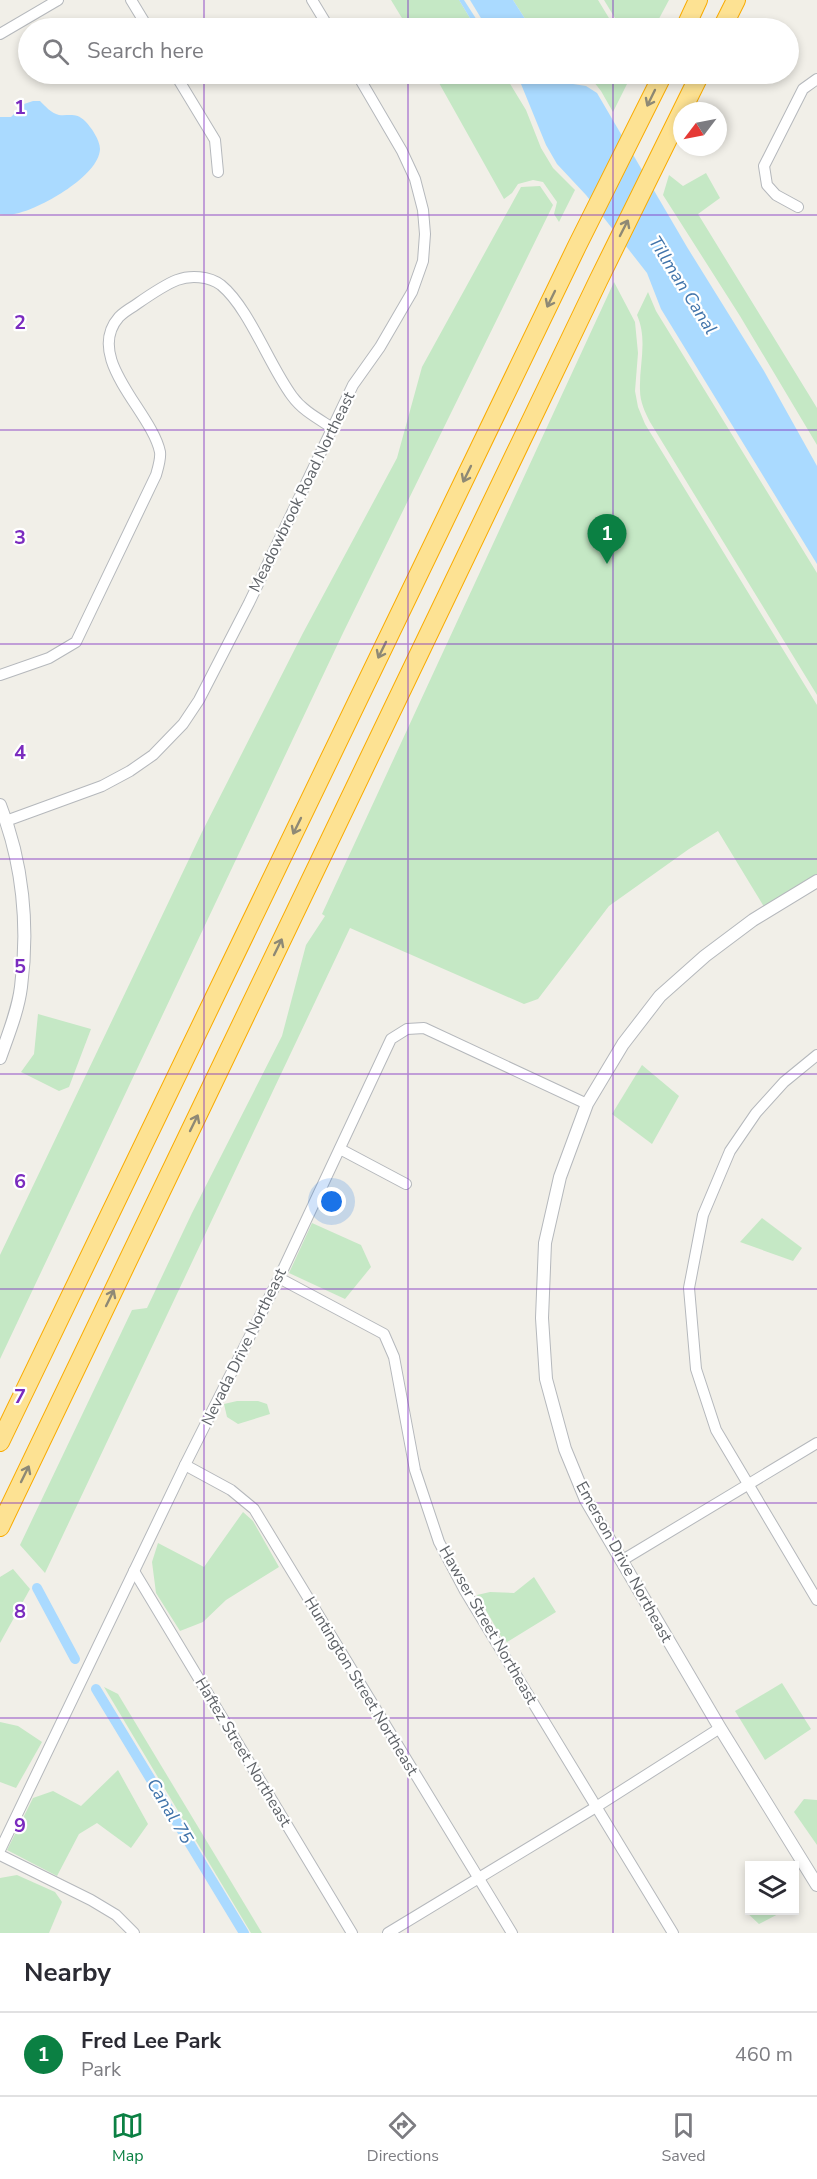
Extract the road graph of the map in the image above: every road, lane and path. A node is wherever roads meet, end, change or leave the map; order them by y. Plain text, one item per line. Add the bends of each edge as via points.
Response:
1 (58, 0) edge
2 (131, 0) edge
3 (312, 0) edge
4 (698, 0) edge
5 (736, 0) edge
6 (27, 18) edge
7 (142, 18) edge
8 (323, 18) edge
9 (690, 18) edge
10 (727, 18) edge
11 (18, 23) edge
12 (0, 34) edge
13 (817, 79) edge
14 (181, 84) edge
15 (363, 84) edge
16 (658, 84) edge
17 (695, 84) edge
18 (218, 172) dead end
19 (798, 207) dead end
20 (331, 426) junction
21 (0, 675) edge
22 (0, 806) edge
23 (6, 821) junction
24 (817, 881) edge
25 (817, 1055) edge
26 (0, 1058) edge
27 (588, 1104) junction
28 (340, 1149) junction
29 (406, 1184) dead end
30 (279, 1278) junction
31 (0, 1443) edge
32 (817, 1443) edge
33 (185, 1465) junction
34 (748, 1486) junction
35 (0, 1527) edge
36 (621, 1561) junction
37 (134, 1571) junction
38 (817, 1600) edge
39 (720, 1728) junction
40 (596, 1807) junction
41 (0, 1850) edge
42 (0, 1855) edge
43 (478, 1877) junction
44 (817, 1885) edge
45 (134, 1933) edge
46 (352, 1933) edge
47 (388, 1933) edge
48 (512, 1933) edge
49 (673, 1933) edge

1 - 6 street
2 - 7 street
3 - 8 street
4 - 9 highway
5 - 10 highway
11 - 12 street
13 - 19 street via 803,88 764,166 766,185
14 - 18 street via 215,140
15 - 20 street, Meadowbrook Road Northeast via 415,179 423,210 423,261 412,292
16 -> 31 highway
35 -> 17 highway
20 - 21 street via 304,410 292,396 234,299 219,284 204,278 175,281 120,316 111,330 109,348 114,369 155,435 161,455 156,475 75,642 49,658
20 - 23 street, Meadowbrook Road Northeast via 249,603 183,724 153,755 130,771 102,786
22 - 23 street
23 - 26 street via 17,857 24,920 21,987
24 - 27 street, Emerson Drive Northeast via 705,956 660,996 622,1044
25 - 34 street via 784,1082 730,1151 703,1215 689,1288 696,1369 716,1430
27 - 28 street, Nevada Drive Northeast via 424,1028 407,1029 391,1039
27 - 36 street, Emerson Drive Northeast via 560,1177 545,1244 542,1318 546,1379 565,1449 586,1500
28 - 29 street
28 - 30 street, Nevada Drive Northeast
30 - 33 street, Nevada Drive Northeast
30 - 40 street, Hawser Street Northeast via 384,1334 394,1357 415,1470 439,1542
32 - 34 street
33 - 37 street, Nevada Drive Northeast
33 - 43 street, Huntington Street Northeast via 231,1490 254,1509
34 - 36 street
34 - 38 street
36 - 39 street, Emerson Drive Northeast
37 - 41 street, Nevada Drive Northeast
37 - 46 street, Haftez Street Northeast
39 - 40 street
39 - 44 street, Emerson Drive Northeast
40 - 43 street
40 - 49 street, Hawser Street Northeast
42 - 45 street via 100,1905
43 - 47 street
43 - 48 street, Huntington Street Northeast

